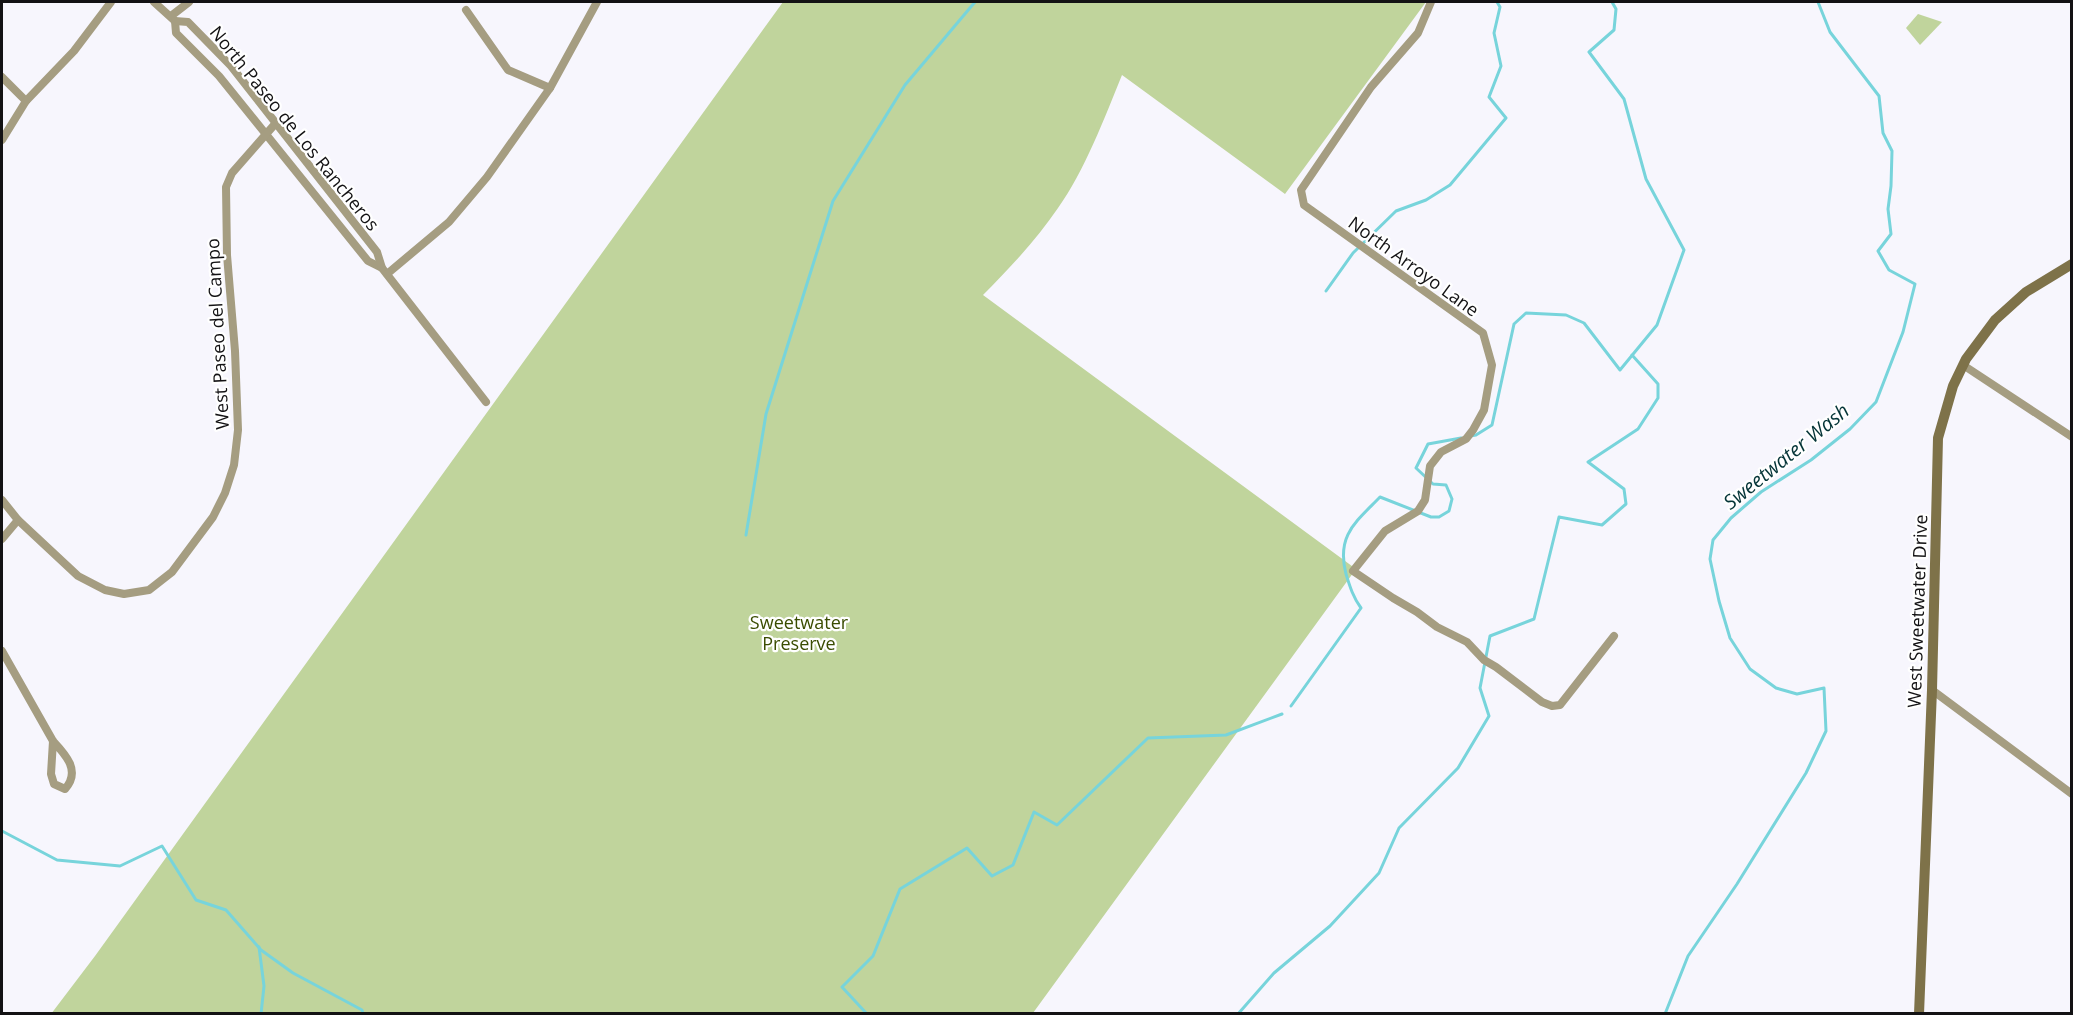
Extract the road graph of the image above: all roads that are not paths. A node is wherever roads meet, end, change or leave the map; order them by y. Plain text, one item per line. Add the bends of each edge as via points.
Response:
1 (111, 2) edge
2 (154, 2) edge
3 (189, 2) edge
4 (597, 2) edge
5 (1431, 2) edge
6 (466, 10) dead end
7 (173, 19) junction
8 (2, 77) edge
9 (549, 88) junction
10 (26, 100) junction
11 (275, 124) junction
12 (265, 134) junction
13 (2, 140) edge
14 (2072, 264) edge
15 (385, 271) junction
16 (1963, 365) junction
17 (486, 402) dead end
18 (2072, 437) edge
19 (2, 500) edge
20 (18, 520) junction
21 (2, 539) edge
22 (1614, 636) dead end
23 (2, 651) edge
24 (1932, 690) junction
25 (53, 741) junction
26 (2072, 794) edge
27 (1919, 1014) edge

1 - 10 street via 74,51
2 - 7 street, North Paseo de Los Rancheros
3 - 7 street
4 - 9 street
5 - 22 street, North Arroyo Lane via 1418,33 1371,87 1301,190 1304,205 1483,333 1491,365 1484,410 1473,430 1466,439 1441,452 1430,466 1425,500 1418,512 1385,531 1353,571 1437,627 1467,642 1484,660 1552,706 1560,705
6 - 9 street via 508,70
7 - 11 street, North Paseo de Los Rancheros via 188,22 231,66
7 - 12 street, North Paseo de Los Rancheros via 177,33 219,76
8 - 10 street
9 - 15 street via 487,177 449,222
10 - 13 street
11 - 12 street, West Paseo del Campo
11 - 15 street, North Paseo de Los Rancheros via 377,252
12 - 15 street, North Paseo de Los Rancheros via 368,261
12 - 20 street, West Paseo del Campo via 232,173 226,188 238,430 234,465 213,517 172,572 149,590 124,594 105,590 78,576
14 - 16 street, West Sweetwater Drive via 2026,292 1995,320
15 - 17 street, North Paseo de Los Rancheros
16 - 18 street
16 - 24 street, West Sweetwater Drive via 1938,438
19 - 20 street, West Paseo del Campo
20 - 21 street
23 - 25 street
24 - 26 street
24 - 27 street, West Sweetwater Drive
25 - 25 street via 51,774 54,784 66,789 73,768

